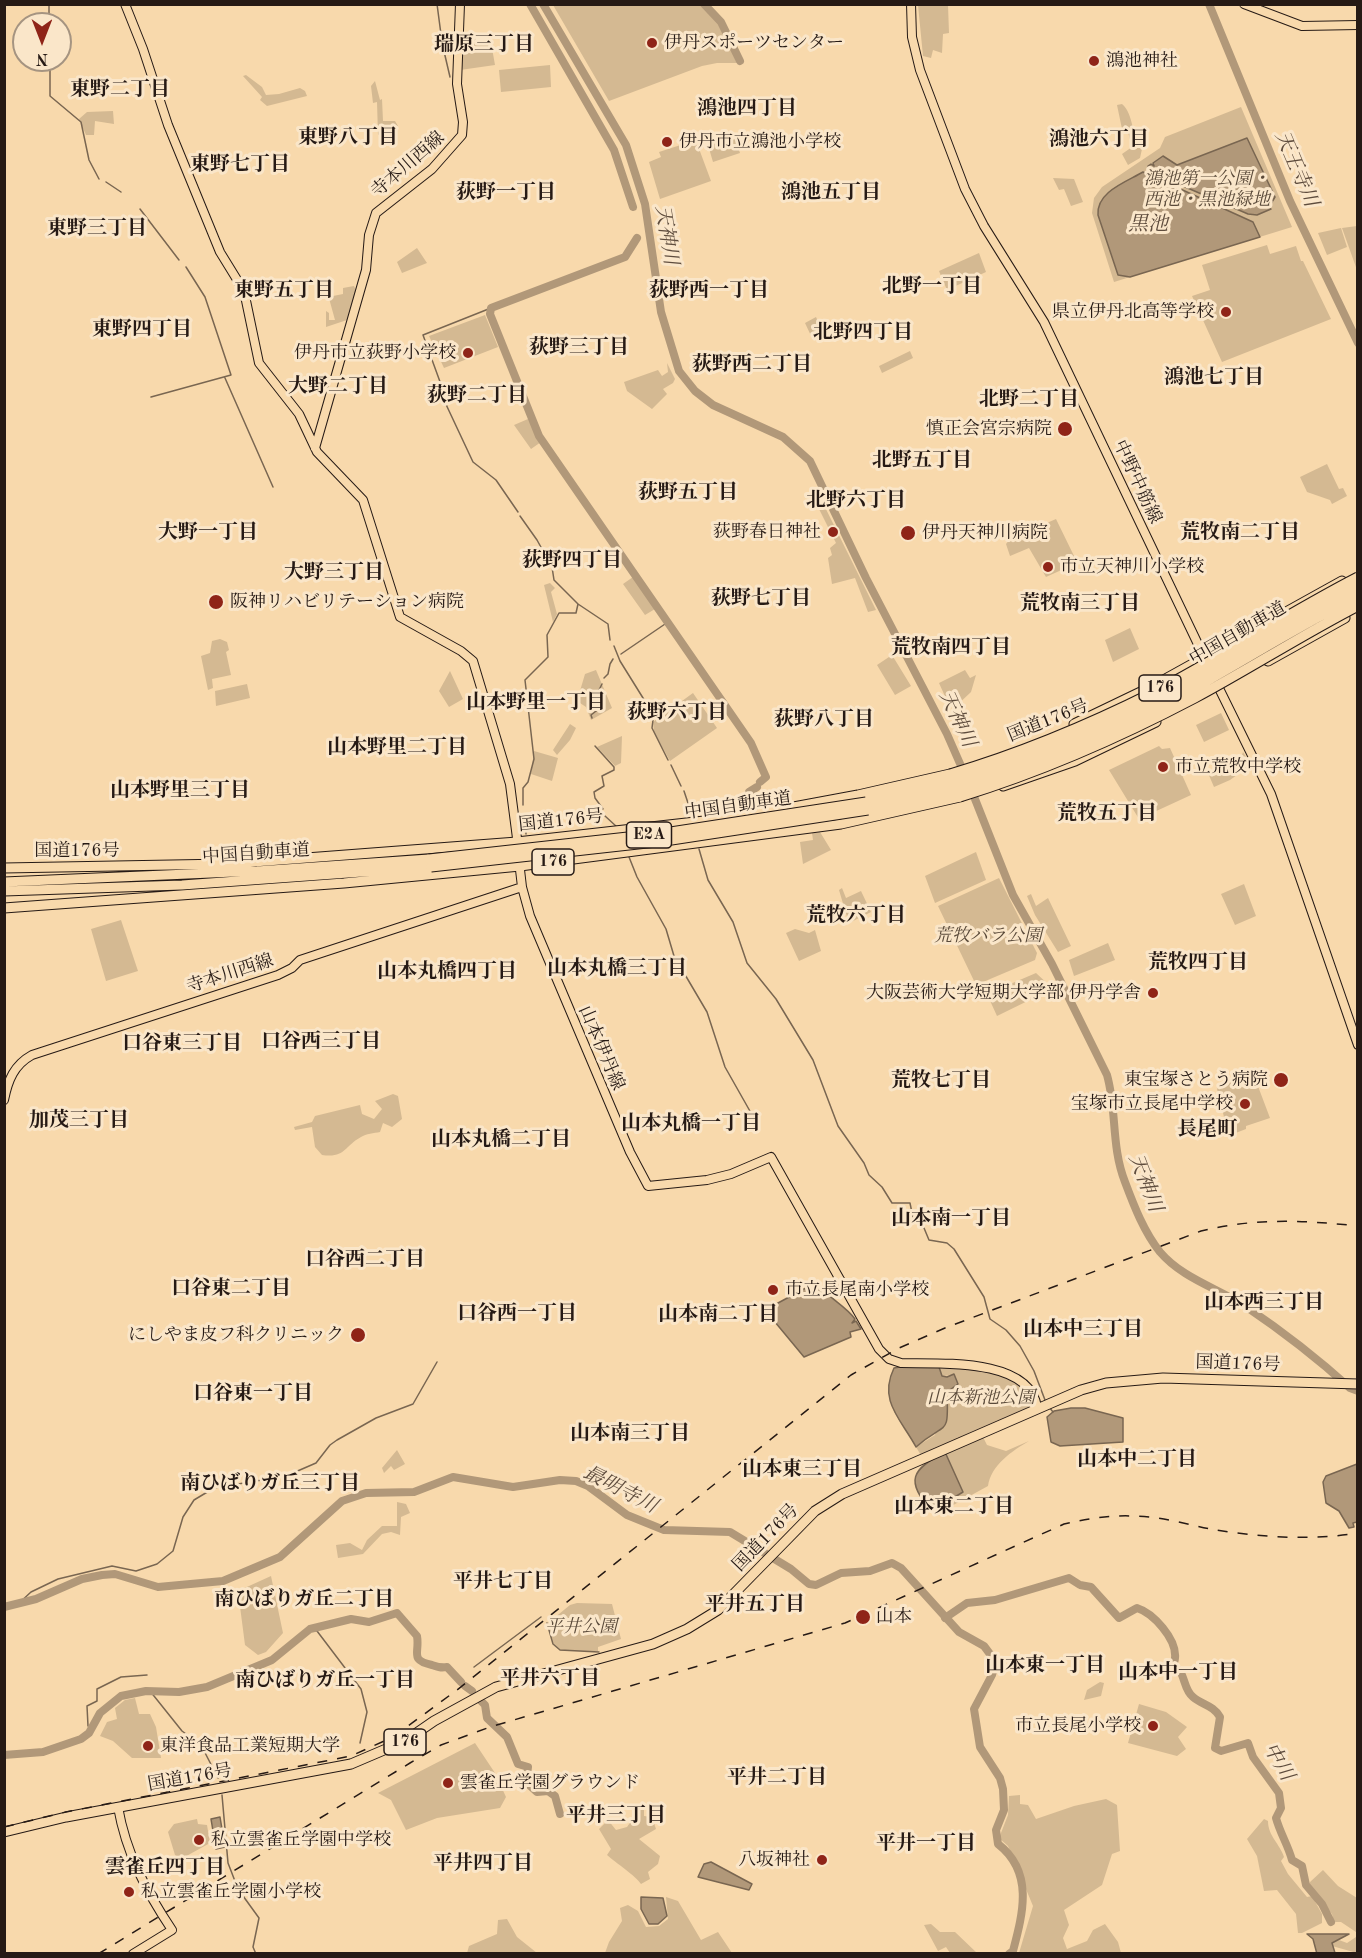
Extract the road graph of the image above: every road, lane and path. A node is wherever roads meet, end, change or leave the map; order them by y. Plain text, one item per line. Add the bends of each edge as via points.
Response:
1 (125, 4) edge
2 (460, 4) edge
3 (911, 4) edge
4 (1244, 4) edge
5 (1358, 25) edge
6 (315, 448) junction
7 (1358, 576) edge
8 (1358, 587) edge
9 (1358, 596) edge
10 (1358, 608) edge
11 (1204, 657) junction
12 (1219, 690) junction
13 (978, 765) junction
14 (955, 786) junction
15 (982, 791) junction
16 (517, 842) junction
17 (430, 863) junction
18 (520, 866) junction
19 (4, 868) edge
20 (4, 882) edge
21 (522, 887) junction
22 (4, 891) edge
23 (4, 908) edge
24 (1358, 1045) edge
25 (4, 1100) edge
26 (1354, 1383) edge
27 (1037, 1407) junction
28 (118, 1807) junction
29 (4, 1832) edge
30 (133, 1953) edge

1 - 6 main road, 山本伊丹線 via 168,125 220,252 244,291 259,363 299,414
2 - 6 main road, 寺本川西線 via 457,84 464,122 462,135 432,170 376,213 369,235 366,270
3 - 11 main road, 中野中筋線 via 912,37 920,70 965,189 1044,322
4 - 5 main road via 1302,26
6 - 16 main road, 山本伊丹線 via 363,500 400,617 473,661 510,784
7 - 11 highway, bridge via 1325,589
7 - 13 highway, 国道176号 / 176, bridge via 1154,692 1065,734
8 - 14 highway, 中国自動車道 / E2A, bridge via 1112,721
9 - 14 highway, 中国自動車道 / E2A, bridge via 1131,722 1048,759
10 - 12 highway, bridge
10 - 15 highway, 国道176号 / 176, bridge via 1119,736
11 - 12 main road, 中野中筋線
11 - 13 highway, bridge via 1141,693
12 - 15 highway, bridge via 1094,753 1039,776
12 - 24 main road, 中野中筋線 via 1271,794
13 - 14 highway, 国道176号 / 176, bridge
14 - 15 highway, 国道176号 / 176, bridge
14 - 16 highway, 国道176号 / 176 via 858,795 740,817
14 - 17 highway, 中国自動車道 / E2A, bridge via 867,806 674,840
14 - 18 highway, 国道176号 / 176 via 841,824
16 - 18 main road, 山本伊丹線
16 - 19 highway, 国道176号 / 176 via 227,864
17 - 20 highway, 中国自動車道 / E2A
17 - 22 highway, 中国自動車道 / E2A via 204,884
18 - 21 main road, 山本伊丹線
18 - 23 highway, 国道176号 / 176
21 - 25 main road, 寺本川西線 via 300,960 278,975 32,1055 10,1076
21 - 27 main road, 山本伊丹線 via 573,1019 648,1186 707,1180 771,1157 879,1349 889,1359 995,1368 1028,1387
26 - 27 highway, 国道176号 / 176 via 1130,1380 1081,1390
27 - 28 highway, 国道176号 / 176 via 842,1494 815,1511 718,1610 654,1644 496,1687 405,1742 368,1759
28 - 29 highway, 国道176号 / 176
28 - 30 main road via 127,1845 143,1884 172,1930

